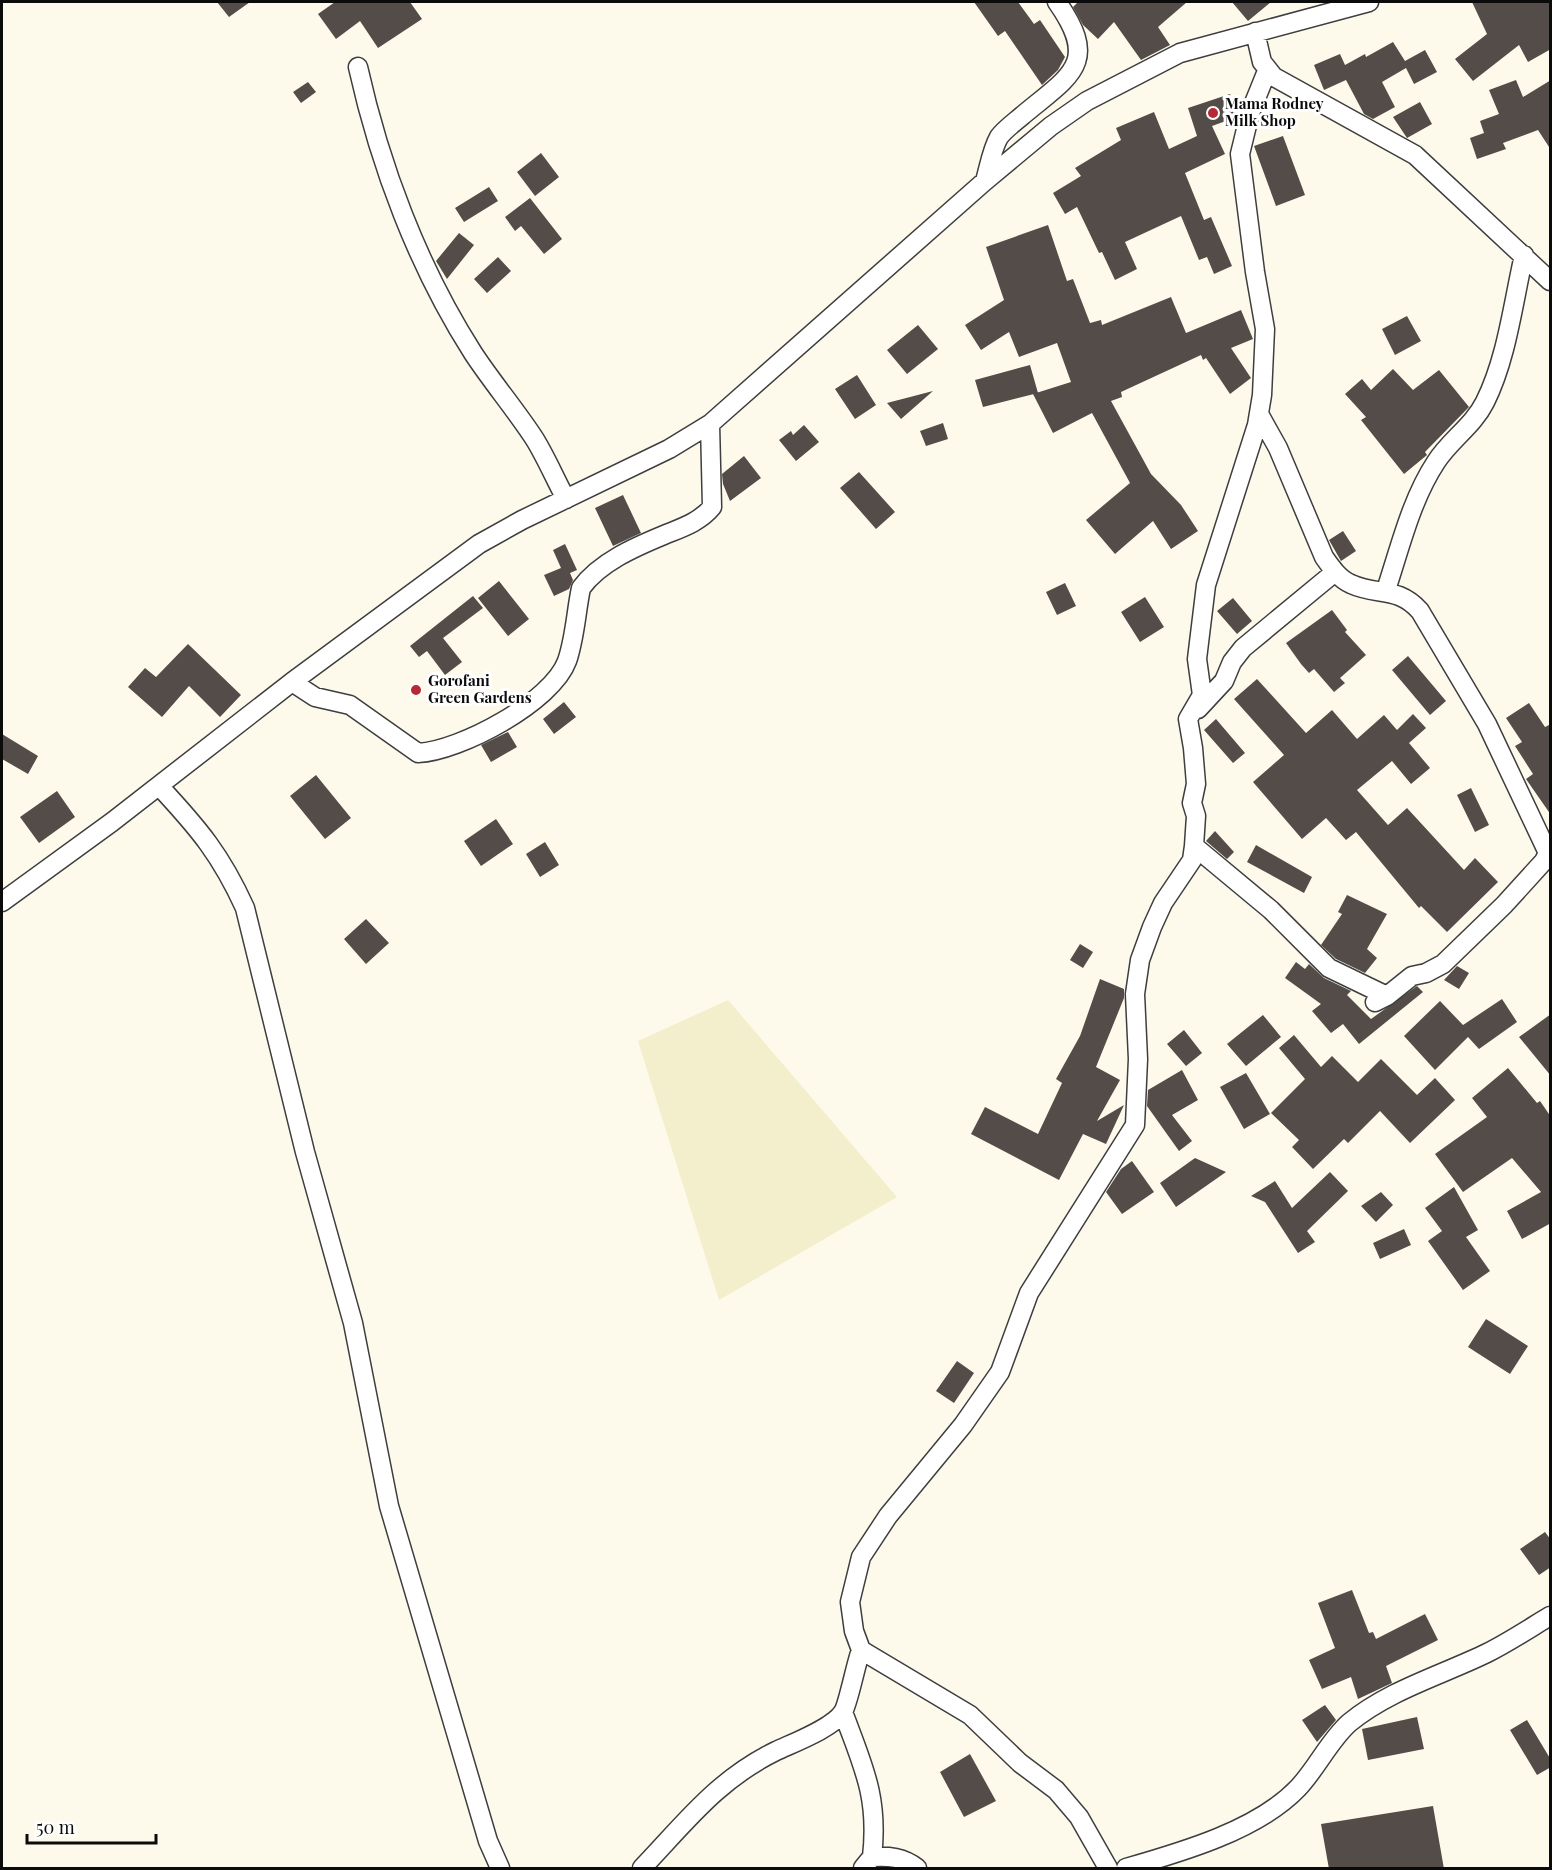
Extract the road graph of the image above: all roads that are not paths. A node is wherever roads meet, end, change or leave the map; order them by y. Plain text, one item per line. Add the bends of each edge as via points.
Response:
1 (1057, 2) edge
2 (1369, 2) edge
3 (1255, 32) junction
4 (358, 67) dead end
5 (1267, 71) junction
6 (985, 181) junction
7 (1524, 255) junction
8 (1551, 281) edge
9 (1259, 414) junction
10 (710, 424) junction
11 (566, 499) junction
12 (1335, 572) junction
13 (1386, 590) junction
14 (292, 682) junction
15 (1188, 719) junction
16 (160, 787) junction
17 (1199, 849) junction
18 (2, 902) edge
19 (1551, 1616) edge
20 (861, 1650) junction
21 (843, 1712) junction
22 (867, 1863) edge
23 (500, 1869) edge
24 (642, 1869) edge
25 (916, 1869) edge
26 (1108, 1869) edge
27 (1126, 1869) edge

1 - 6 street via 1079,43 1076,64 1064,80 999,138
2 - 3 street
3 - 5 street
3 - 6 street via 1180,53 1126,79 1051,126
4 - 11 street via 372,132 448,309 473,353 534,439
5 - 7 street via 1414,154
5 - 9 street via 1250,113 1240,154 1265,329
6 - 10 street
7 - 8 street
7 - 13 street via 1502,352 1486,400 1475,420 1435,463 1410,517
9 - 12 street via 1278,448 1324,557
9 - 15 street via 1206,585 1197,659 1202,695
10 - 11 street via 669,449
10 - 14 street via 712,507 706,515 644,543 586,581 581,588 567,662 559,675 494,727 474,738 418,753 350,705 315,697
11 - 14 street via 479,544
12 - 13 street via 1349,584
12 - 15 street via 1243,648 1224,681
13 - 17 street via 1410,600 1420,611 1487,724 1548,853 1544,861 1443,964 1412,976 1381,999 1329,968 1271,910
14 - 16 street
15 - 17 street via 1196,784 1192,803
16 - 18 street
16 - 23 street via 206,836 228,870 245,908 353,1323 389,1506 474,1795
17 - 20 street via 1163,903 1140,960 1135,994 1135,1125 1029,1293 1000,1372 963,1425 888,1516 861,1557 850,1602
19 - 27 street via 1487,1653 1402,1691 1348,1724 1314,1770 1280,1805 1230,1832
20 - 21 street
20 - 26 street via 970,1715 1020,1763 1056,1790 1079,1817
21 - 22 street via 874,1807
21 - 24 street via 811,1735 760,1759 717,1788
22 - 25 street via 896,1857

